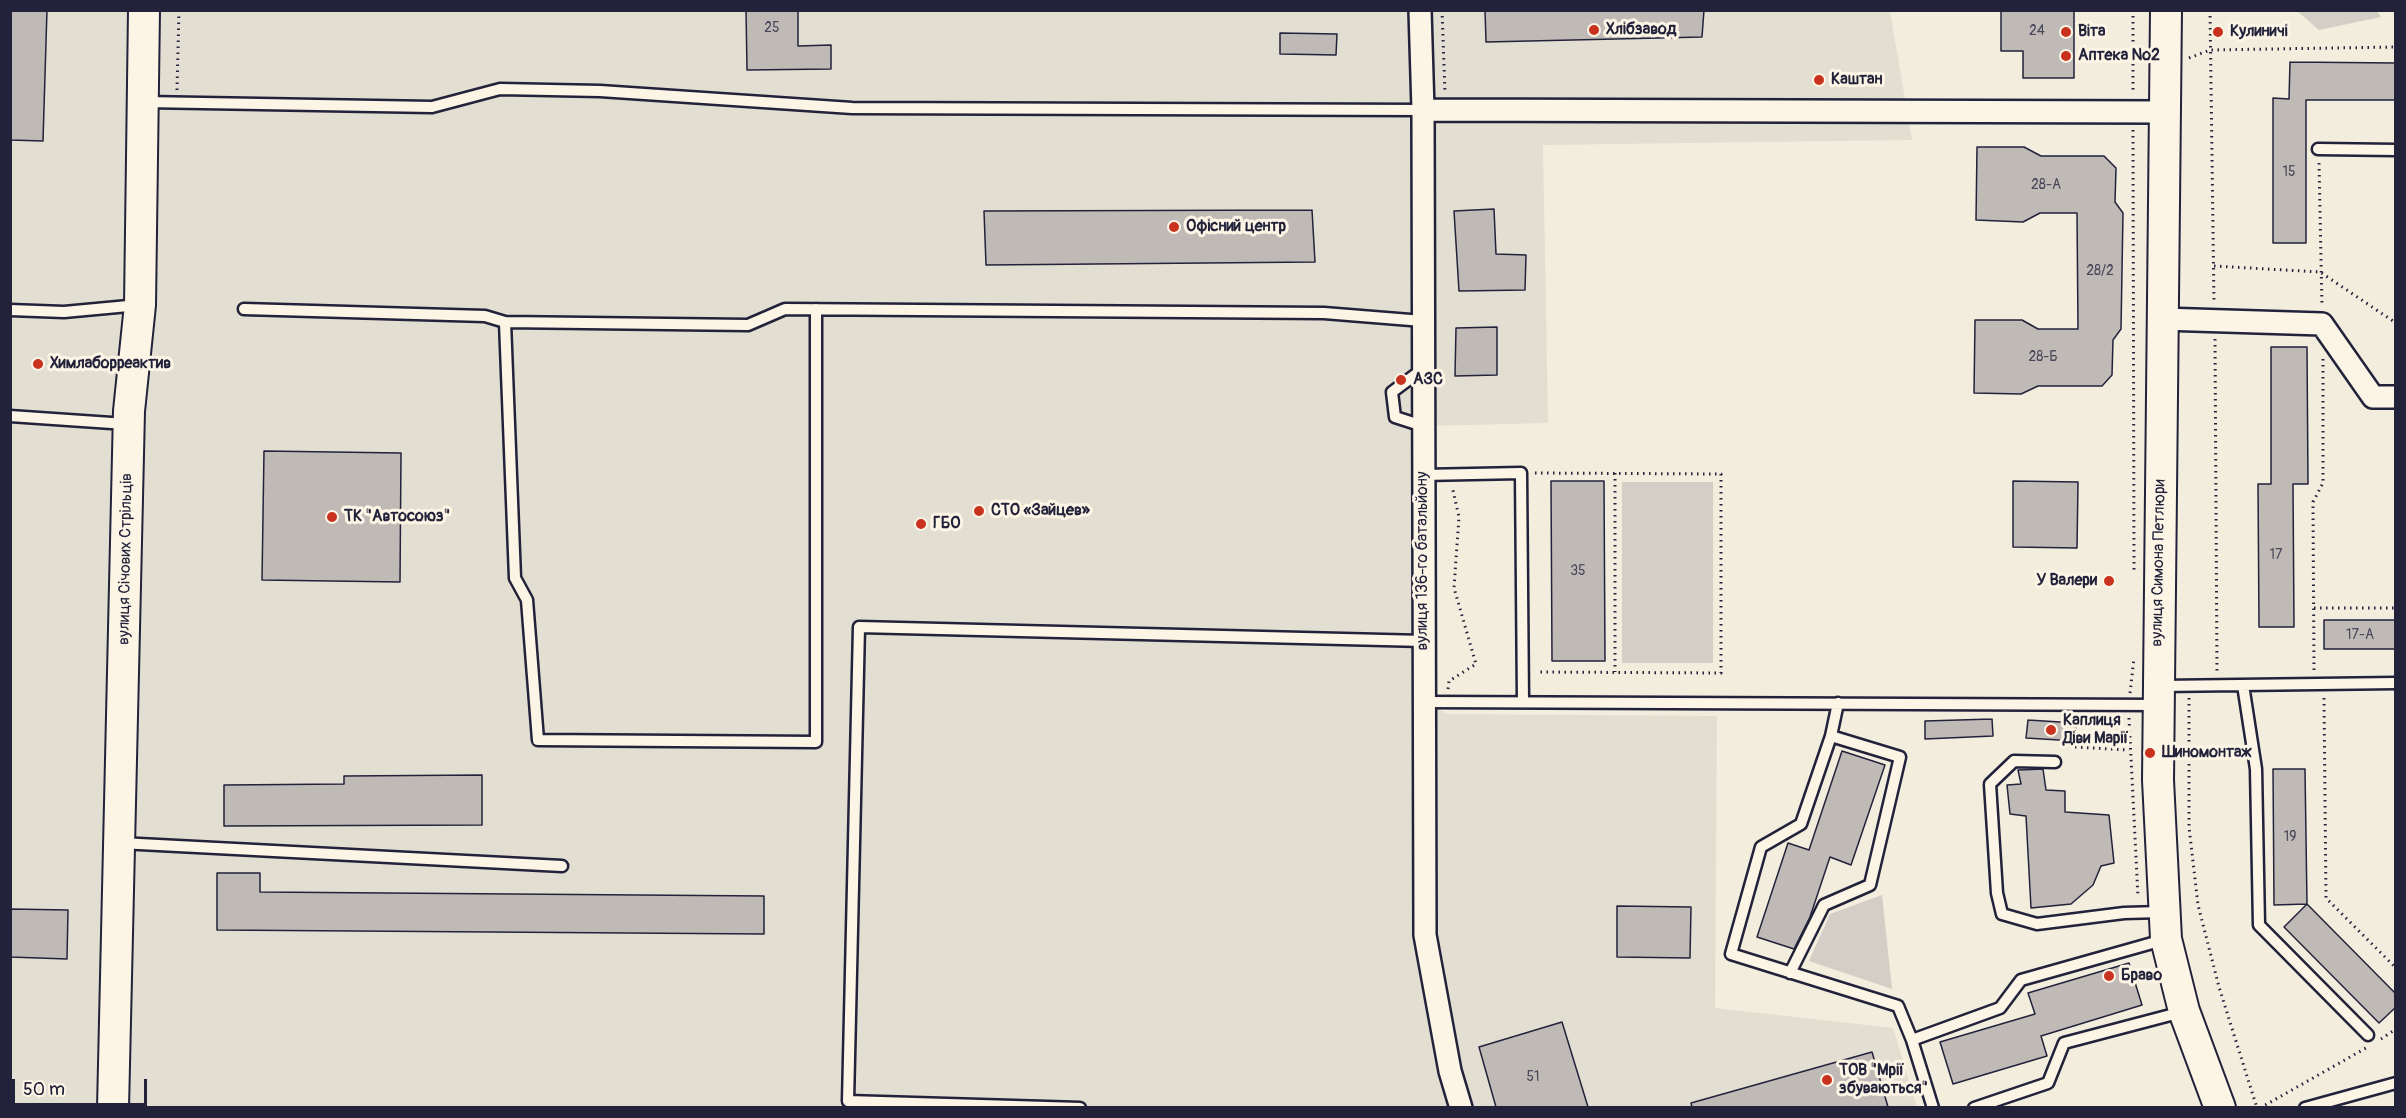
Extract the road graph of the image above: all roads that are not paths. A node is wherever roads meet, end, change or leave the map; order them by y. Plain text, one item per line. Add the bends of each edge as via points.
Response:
1 (144, 10) edge
2 (1420, 10) edge
3 (2166, 10) edge
4 (142, 102) junction
5 (1423, 110) junction
6 (2165, 112) junction
7 (2318, 150) road end
8 (2396, 150) edge
9 (140, 305) junction
10 (244, 309) dead end
11 (816, 309) junction
12 (10, 310) edge
13 (2162, 319) junction
14 (1423, 321) junction
15 (505, 322) junction
16 (1423, 369) junction
17 (2396, 397) edge
18 (10, 416) edge
19 (129, 425) junction
20 (1423, 426) junction
21 (1423, 475) junction
22 (1424, 640) junction
23 (2396, 683) edge
24 (2243, 685) junction
25 (2158, 696) junction
26 (1425, 702) junction
27 (1523, 702) junction
28 (1838, 703) junction
29 (1831, 736) junction
30 (2055, 762) dead end
31 (119, 843) junction
32 (562, 866) dead end
33 (2166, 925) junction
34 (1790, 973) junction
35 (2184, 1011) junction
36 (2367, 1035) dead end
37 (1912, 1040) junction
38 (2396, 1083) edge
39 (113, 1107) edge
40 (1080, 1107) edge
41 (1461, 1107) edge
42 (1933, 1107) edge
43 (1974, 1107) edge
44 (2220, 1107) edge
45 (2305, 1107) edge

1 - 4 street, вулиця Січових Стрільців
2 - 5 street, вулиця 136-го батальйону
3 - 6 street, вулиця Симона Петлюри
4 - 5 lane via 432,107 500,89 600,91 852,108
4 - 9 street, вулиця Січових Стрільців
5 - 6 street
5 - 14 street, вулиця 136-го батальйону
6 - 13 street, вулиця Симона Петлюри
7 - 8 lane
9 - 12 lane via 64,312
9 - 19 street, вулиця Січових Стрільців
10 - 15 lane via 485,316
11 - 14 lane via 1324,313
11 - 15 lane via 785,309 748,325
11 - 15 lane via 816,742 538,740 527,600 515,578
13 - 17 street via 2322,324 2373,397
13 - 25 street, вулиця Симона Петлюри
14 - 16 street, вулиця 136-го батальйону
16 - 20 street, вулиця 136-го батальйону
16 - 20 lane via 1392,392 1395,417
18 - 19 lane
19 - 31 street, вулиця Січових Стрільців
20 - 21 street, вулиця 136-го батальйону
21 - 22 street, вулиця 136-го батальйону
21 - 27 lane via 1521,473
22 - 26 street, вулиця 136-го батальйону
22 - 40 lane via 859,627 848,1101
23 - 24 lane
24 - 25 lane via 2190,686
24 - 36 lane via 2256,769 2259,925
25 - 28 lane
25 - 33 street, вулиця Симона Петлюри
26 - 27 lane
26 - 41 street, вулиця 136-го батальйону via 1425,935 1449,1071
27 - 28 lane
28 - 29 lane
29 - 34 lane via 1801,824 1761,847 1731,954
29 - 34 lane via 1900,757 1870,885 1824,904
30 - 33 lane via 2014,762 1990,784 1996,893 2002,914 2037,924 2124,913
31 - 32 lane
31 - 39 street, вулиця Січових Стрільців
33 - 35 street, вулиця Симона Петлюри
33 - 37 lane via 2021,980 2000,1008
34 - 37 lane via 1898,1006
35 - 43 lane via 2064,1043 2048,1083
35 - 44 street, вулиця Симона Петлюри
37 - 42 lane
38 - 45 lane

